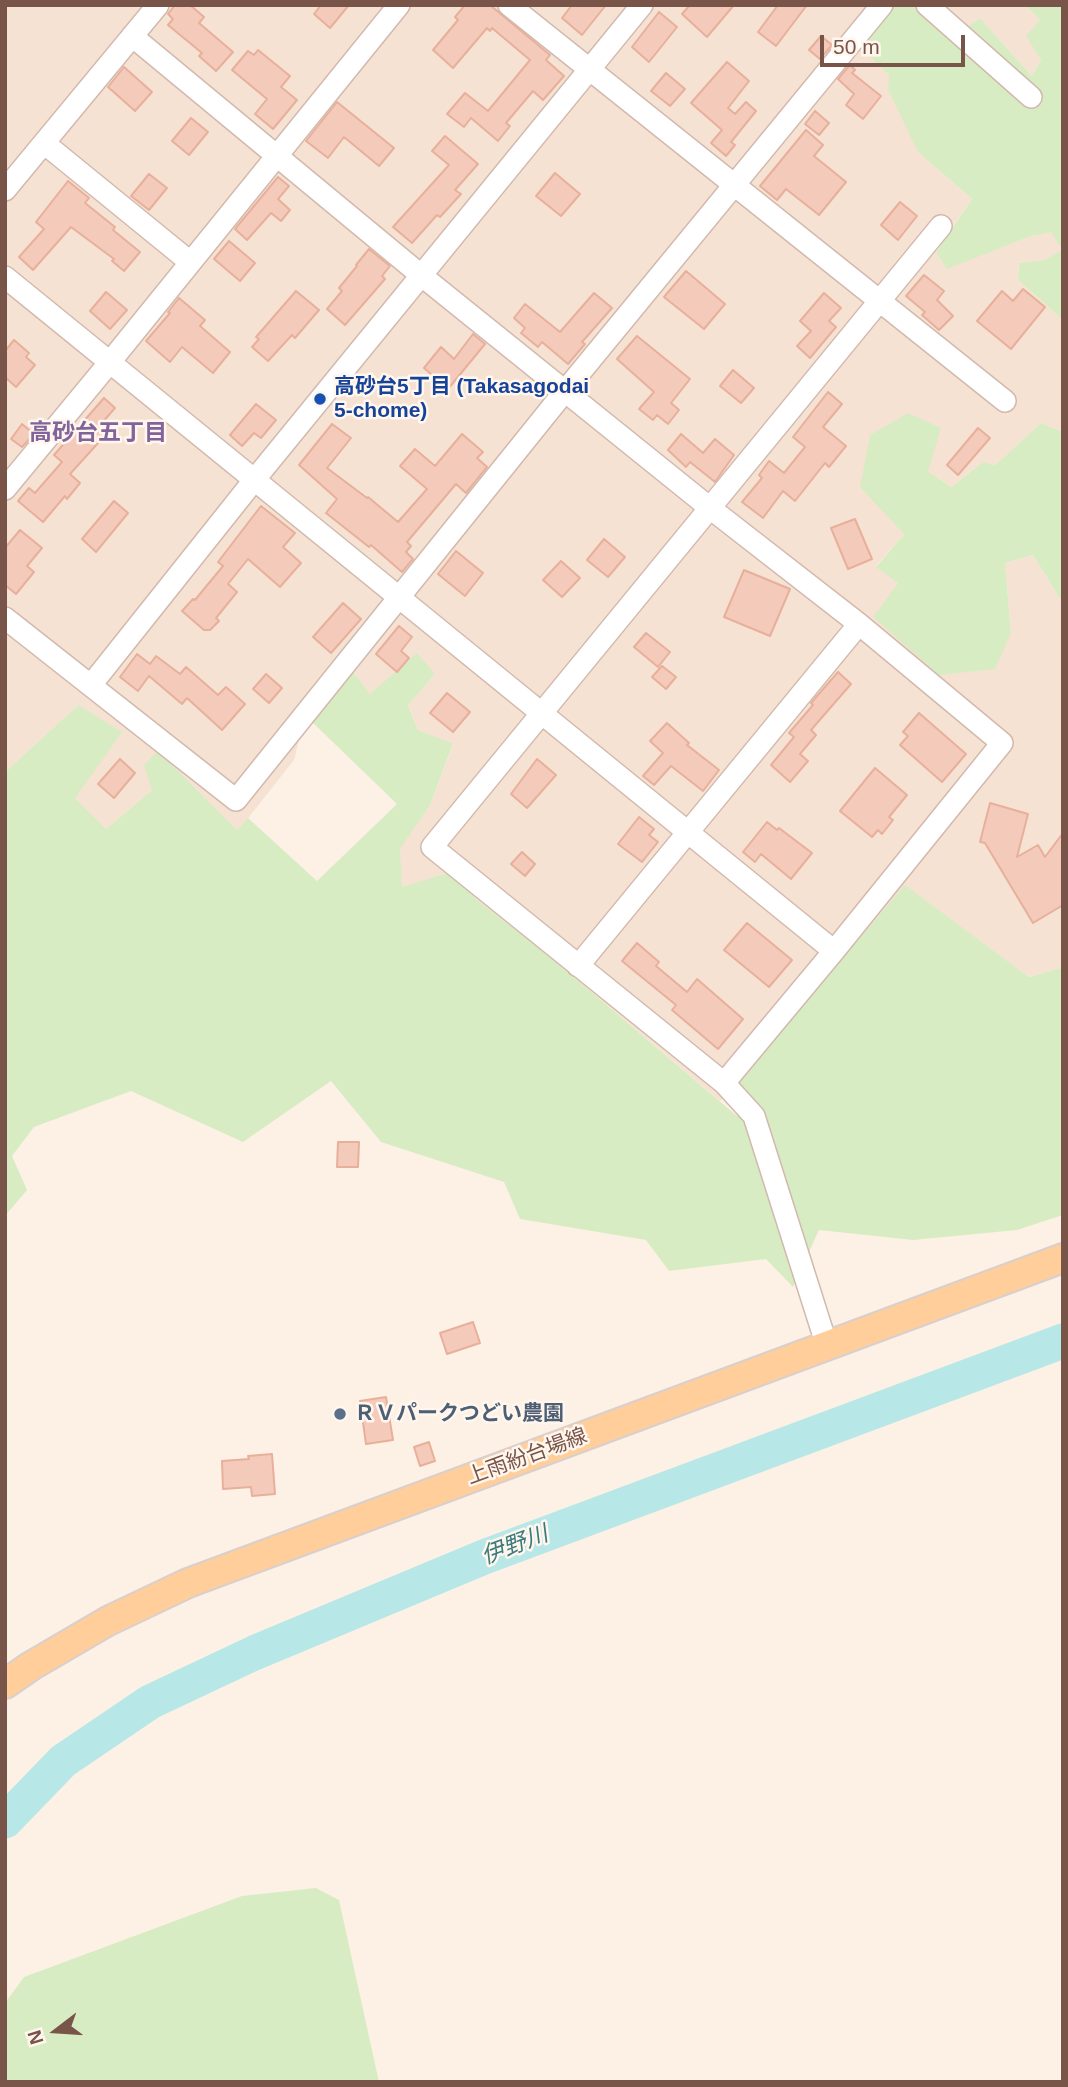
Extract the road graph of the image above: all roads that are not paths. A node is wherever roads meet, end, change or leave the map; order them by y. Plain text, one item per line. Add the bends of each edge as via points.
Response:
1 (158, 5) edge
2 (399, 5) edge
3 (509, 5) edge
4 (642, 5) edge
5 (882, 5) edge
6 (927, 5) edge
7 (132, 36) junction
8 (589, 70) junction
9 (1031, 97) dead end
10 (44, 143) junction
11 (277, 157) junction
12 (734, 184) junction
13 (5, 190) edge
14 (941, 226) dead end
15 (190, 262) junction
16 (5, 276) edge
17 (422, 276) junction
18 (880, 301) junction
19 (110, 362) junction
20 (565, 391) junction
21 (1005, 401) dead end
22 (255, 479) junction
23 (5, 489) edge
24 (710, 508) junction
25 (400, 597) junction
26 (5, 618) edge
27 (859, 624) junction
28 (91, 685) junction
29 (543, 713) junction
30 (687, 832) junction
31 (834, 951) junction
32 (578, 966) junction
33 (724, 1083) junction
34 (1063, 1258) edge
35 (827, 1346) junction
36 (5, 1684) edge

1 - 7 street
2 - 11 street
3 - 8 street
4 - 8 street
5 - 12 street
6 - 9 street
7 - 10 street
7 - 11 street
8 - 12 street
8 - 17 street
10 - 13 street
10 - 15 street
11 - 15 street
11 - 17 street
12 - 18 street
12 - 20 street
14 - 18 street
15 - 19 street
16 - 19 street
17 - 20 street
17 - 22 street
18 - 21 street
18 - 24 street
19 - 22 street
19 - 23 street
20 - 24 street
20 - 25 street
22 - 25 street
22 - 28 street
24 - 27 street
24 - 29 street
25 - 28 street via 236,800
25 - 29 street
26 - 28 street
27 - 30 street
27 - 31 street via 1002,743
29 - 30 street
29 - 32 street via 432,847
30 - 31 street
30 - 32 street
31 - 33 street
32 - 33 street
33 - 35 street via 754,1116
34 - 35 main road, 上雨紛台場線
35 - 36 main road, 上雨紛台場線 via 188,1583 108,1621

